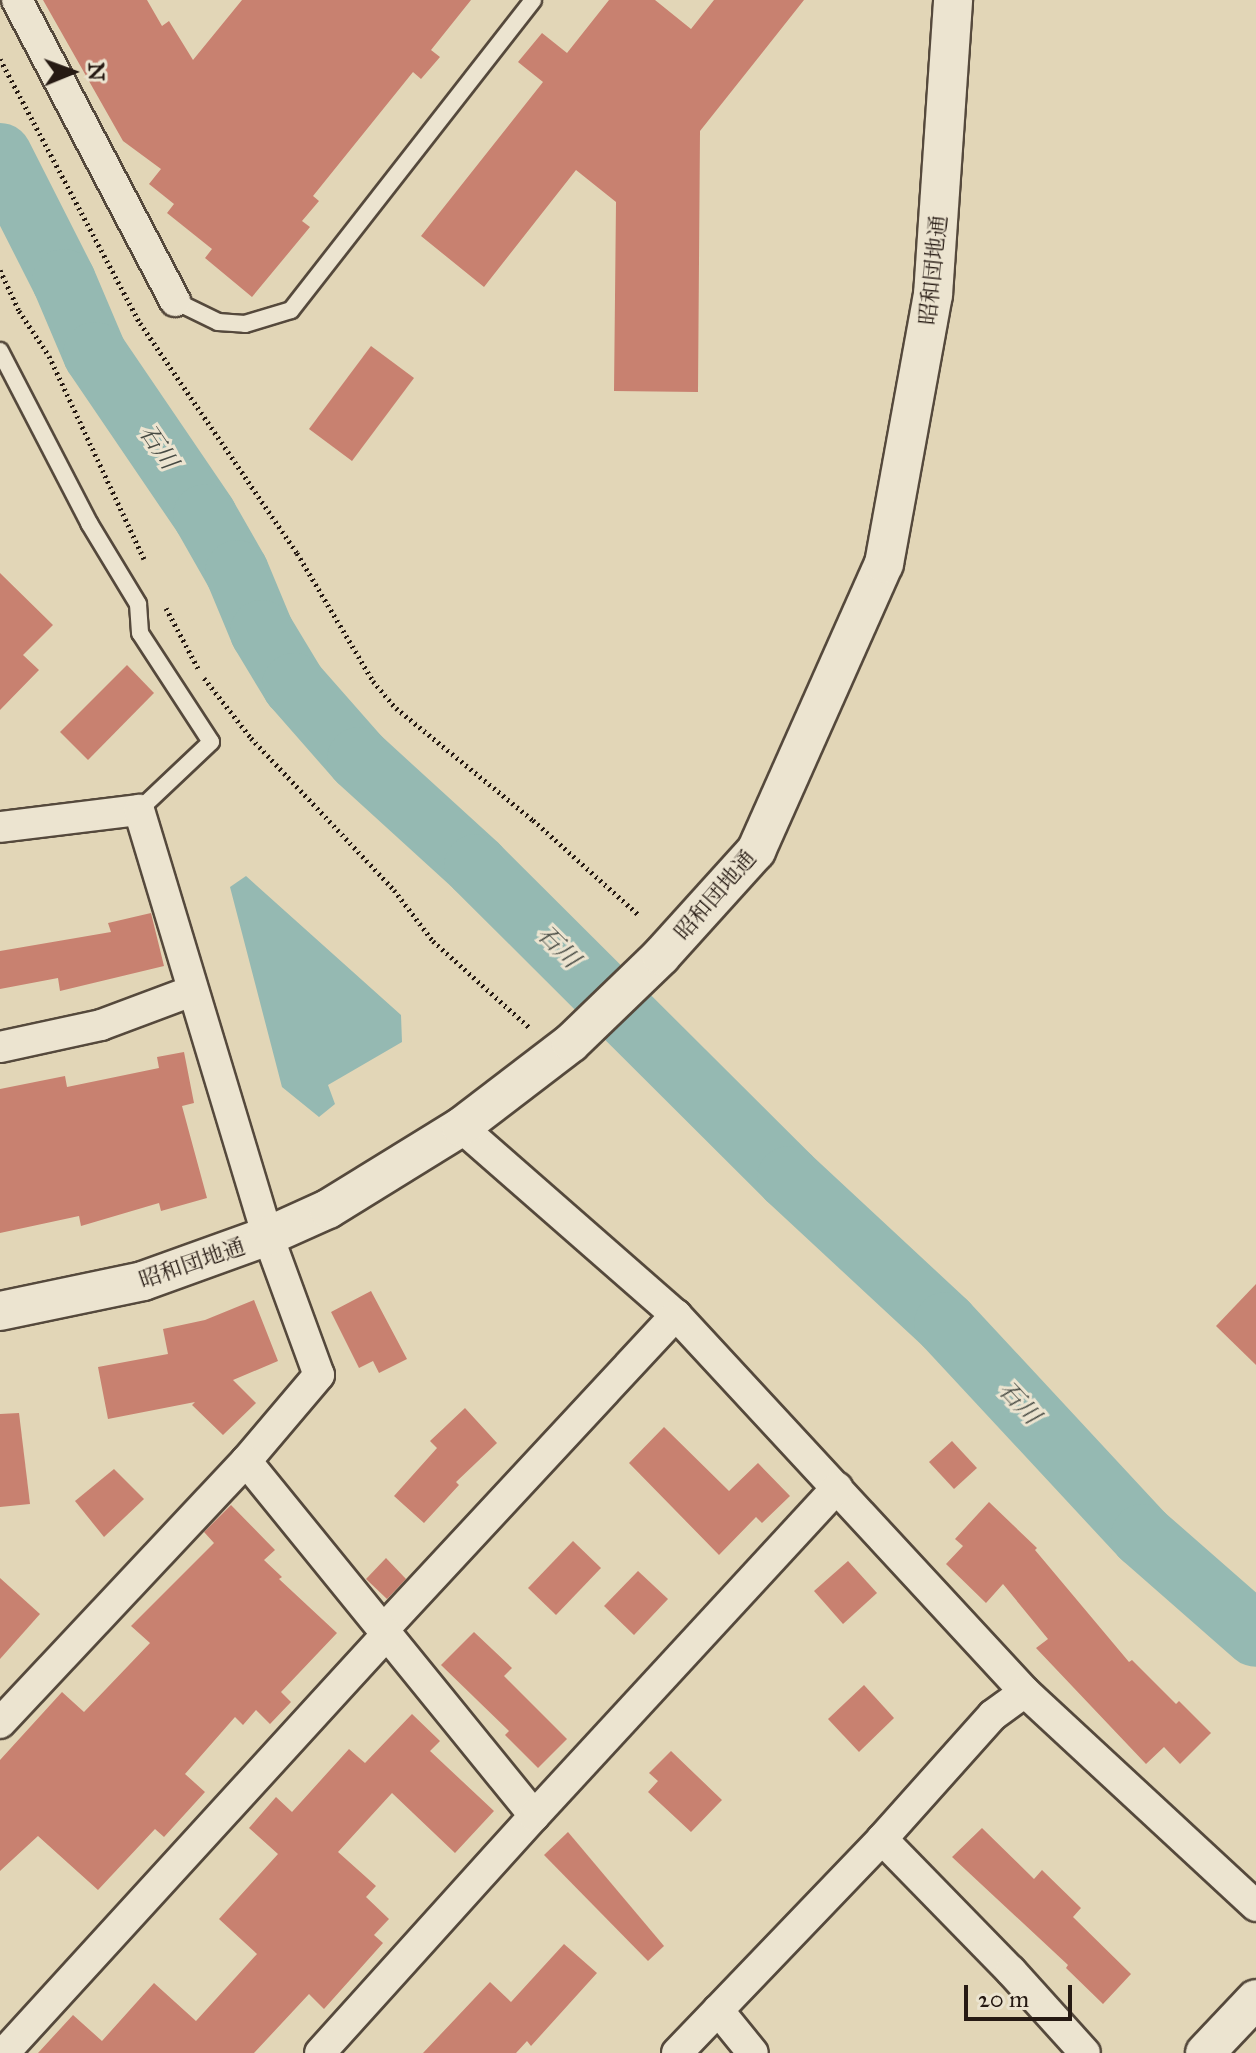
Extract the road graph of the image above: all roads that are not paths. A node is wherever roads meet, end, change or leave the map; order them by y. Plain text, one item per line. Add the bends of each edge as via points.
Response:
1 (17, 0) edge
2 (533, 0) edge
3 (953, 0) edge
4 (175, 301) joint
5 (0, 351) edge
6 (139, 810) junction
7 (0, 827) edge
8 (192, 991) junction
9 (0, 1047) edge
10 (461, 1127) junction
11 (268, 1236) junction
12 (0, 1311) edge
13 (676, 1315) junction
14 (246, 1461) junction
15 (837, 1488) junction
16 (386, 1632) junction
17 (1025, 1692) junction
18 (0, 1723) edge
19 (534, 1816) junction
20 (882, 1839) junction
21 (1256, 1906) edge
22 (1256, 1999) edge
23 (718, 2010) junction
24 (4, 2053) edge
25 (320, 2053) edge
26 (677, 2053) edge
27 (753, 2053) edge
28 (1085, 2053) edge
29 (1205, 2053) edge

1 - 4 street
2 - 4 lane via 291,310 245,324 218,322
3 - 10 street, 昭和団地通 via 933,295 884,564 756,851 661,956 571,1043
5 - 6 lane via 89,523 138,604 140,633 211,742
6 - 7 street
6 - 8 street
8 - 9 street via 101,1025
8 - 11 street
10 - 11 street, 昭和団地通 via 328,1209
10 - 13 street
11 - 12 street, 昭和団地通 via 143,1281
11 - 14 street via 319,1375
13 - 15 street
13 - 16 street
14 - 16 street
14 - 18 street
15 - 17 street
15 - 19 street
16 - 19 street
16 - 24 street
17 - 20 street via 993,1715
17 - 21 street
19 - 25 street
20 - 23 street
20 - 28 street
22 - 29 street
23 - 26 street
23 - 27 street

